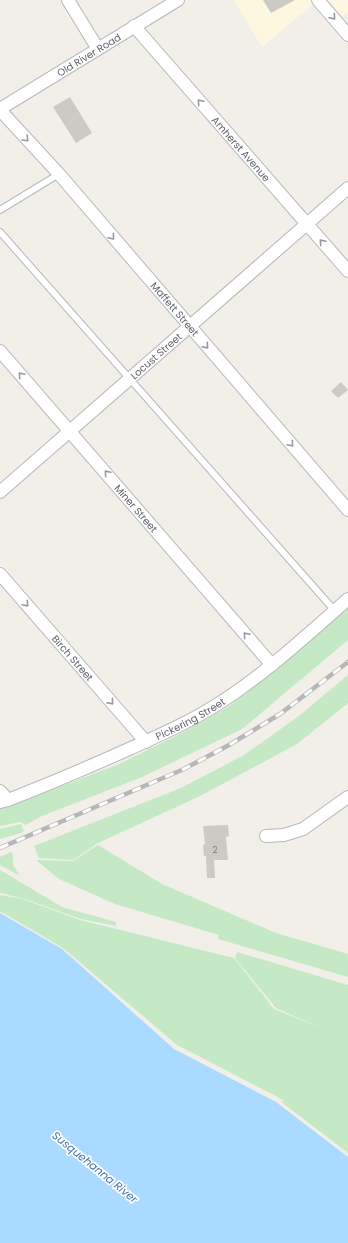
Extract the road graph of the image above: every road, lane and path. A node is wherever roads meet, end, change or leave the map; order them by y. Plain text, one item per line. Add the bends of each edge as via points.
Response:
1 (68, 0) edge
2 (178, 0) edge
3 (318, 0) edge
4 (134, 26) junction
5 (348, 35) edge
6 (98, 49) junction
7 (0, 110) edge
8 (59, 174) junction
9 (348, 188) edge
10 (0, 210) edge
11 (307, 224) junction
12 (0, 232) edge
13 (348, 271) edge
14 (189, 327) junction
15 (0, 351) edge
16 (130, 379) junction
17 (70, 431) junction
18 (0, 492) edge
19 (348, 510) edge
20 (0, 574) edge
21 (348, 599) edge
22 (335, 611) junction
23 (272, 665) junction
24 (146, 742) junction
25 (0, 791) edge
26 (347, 800) edge
27 (4, 801) edge
28 (266, 836) dead end

1 - 6 street
2 - 4 street, Old River Road
3 -> 5 street
4 - 6 street, Old River Road
11 -> 4 street, Amherst Avenue
6 - 7 street, Old River Road
7 -> 8 street, Maffett Street
8 - 10 lane
8 -> 14 street, Maffett Street
9 - 11 street, Locust Street
13 -> 11 street, Amherst Avenue
11 - 14 street, Locust Street
12 - 16 lane
14 - 16 street, Locust Street
14 -> 19 street, Maffett Street
17 -> 15 street, Miner Street
16 - 17 street, Locust Street
16 - 22 lane
17 - 18 street, Locust Street
23 -> 17 street, Miner Street
20 -> 24 street, Birch Street
21 - 22 street, Pickering Street
22 - 23 street, Pickering Street
23 - 24 street, Pickering Street via 221,702
24 - 27 street, Pickering Street
25 - 27 street
26 - 28 street via 303,829 284,835

